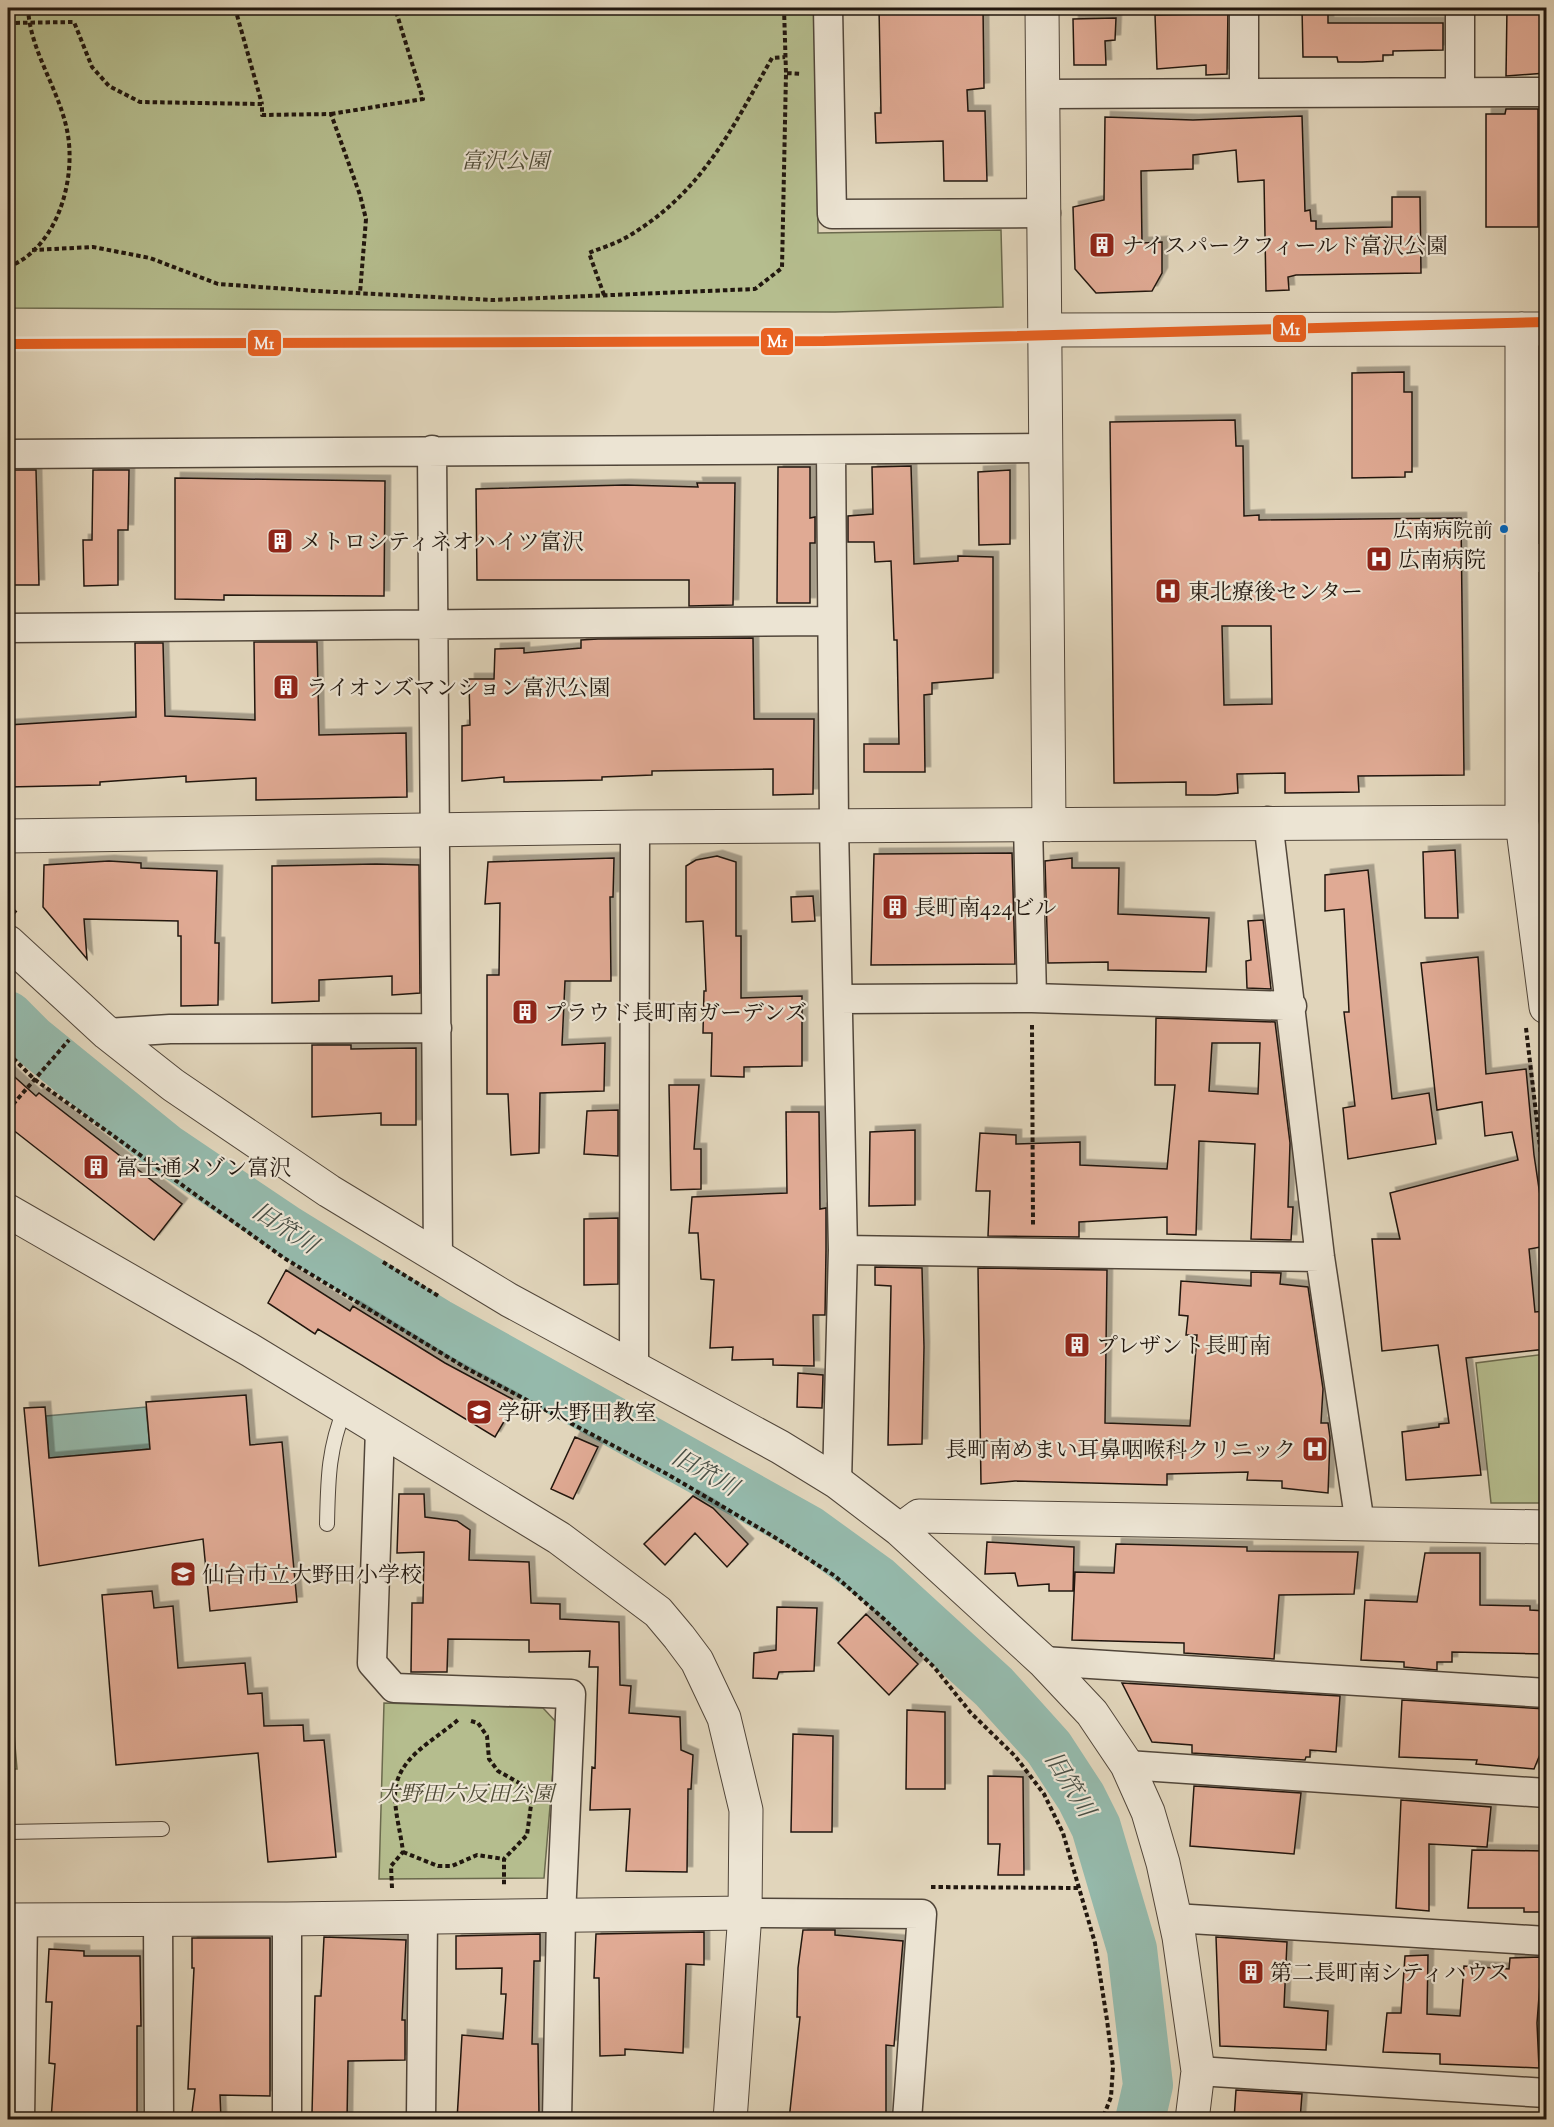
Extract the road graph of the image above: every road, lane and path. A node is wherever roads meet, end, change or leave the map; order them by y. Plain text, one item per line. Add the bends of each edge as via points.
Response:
1 (28, 8) edge
2 (235, 8) edge
3 (395, 8) edge
4 (784, 8) edge
5 (828, 8) edge
6 (1042, 8) edge
7 (1244, 8) edge
8 (1460, 8) edge
9 (8, 23) edge
10 (30, 23) junction
11 (785, 57) junction
12 (786, 73) junction
13 (830, 74) junction
14 (1460, 90) junction
15 (1546, 92) edge
16 (1244, 93) junction
17 (1043, 94) junction
18 (262, 104) junction
19 (331, 114) junction
20 (1046, 213) junction
21 (32, 250) junction
22 (8, 267) edge
23 (360, 293) junction
24 (604, 295) junction
25 (1534, 329) edge
26 (1046, 330) junction
27 (1046, 448) junction
28 (432, 450) junction
29 (831, 451) junction
30 (8, 454) edge
31 (1535, 558) edge
32 (831, 621) junction
33 (434, 625) junction
34 (8, 628) edge
35 (1268, 821) junction
36 (1522, 822) junction
37 (1038, 825) junction
38 (834, 826) junction
39 (635, 827) junction
40 (435, 830) junction
41 (8, 836) edge
42 (1541, 925) edge
43 (8, 942) edge
44 (1032, 998) junction
45 (838, 999) junction
46 (1292, 1006) junction
47 (1546, 1007) edge
48 (437, 1028) junction
49 (107, 1033) junction
50 (64, 1044) dead end
51 (8, 1053) edge
52 (34, 1079) junction
53 (8, 1110) edge
54 (8, 1211) edge
55 (843, 1250) junction
56 (1033, 1252) junction
57 (1320, 1257) junction
58 (438, 1258) junction
59 (381, 1261) dead end
60 (450, 1302) dead end
61 (634, 1370) junction
62 (345, 1408) junction
63 (380, 1429) junction
64 (837, 1482) junction
65 (327, 1524) dead end
66 (1360, 1524) junction
67 (1546, 1527) edge
68 (900, 1530) junction
69 (1043, 1661) junction
70 (1546, 1693) edge
71 (1127, 1765) junction
72 (1546, 1793) edge
73 (162, 1829) dead end
74 (8, 1832) edge
75 (403, 1852) junction
76 (504, 1859) junction
77 (392, 1888) dead end
78 (504, 1888) dead end
79 (745, 1913) junction
80 (561, 1916) junction
81 (423, 1917) junction
82 (158, 1918) junction
83 (1174, 1918) junction
84 (15, 1919) edge
85 (287, 1919) junction
86 (1546, 1941) edge
87 (1198, 2072) junction
88 (1546, 2093) edge
89 (20, 2120) edge
90 (159, 2120) edge
91 (287, 2120) edge
92 (421, 2120) edge
93 (556, 2120) edge
94 (730, 2120) edge
95 (907, 2120) edge
96 (1102, 2120) edge
97 (1192, 2120) edge

1 - 10 path
2 - 18 path
3 - 19 path via 423,99
4 - 11 path
5 - 13 street
6 - 17 street
7 - 16 street
8 - 14 street
9 - 10 path
10 - 18 path via 74,22 92,67 109,86 140,102
10 - 21 path via 68,131 64,200 55,224
11 - 12 path
11 - 24 path via 772,58 718,153 680,198 627,237 589,253
12 - 13 path
12 - 24 path via 782,268 755,289
13 - 20 street via 832,214
14 - 15 street
14 - 16 street
16 - 17 street
17 - 20 street
18 - 19 path via 262,115
19 - 23 path via 366,219
20 - 26 street
21 - 22 path
21 - 23 path via 93,247 150,258 218,284
23 - 24 path via 492,300
25 - 26 street
25 - 31 street
26 - 27 street
27 - 29 street
27 - 37 street
28 - 29 street
28 - 30 street
28 - 33 street
29 - 32 street
31 - 36 street
32 - 33 street
32 - 38 street
33 - 34 street
33 - 40 street
35 - 36 street
35 - 37 street
35 - 46 street
36 - 42 street
37 - 38 street
37 - 44 street
38 - 39 street
38 - 45 street
39 - 40 street
39 - 61 street
40 - 41 street
40 - 48 street
42 - 47 street
43 - 49 street
44 - 45 street
44 - 46 street
44 - 56 path
45 - 55 street
46 - 57 street
48 - 49 street via 170,1029
48 - 58 street
49 - 58 street via 174,1085 329,1191
50 - 52 path
51 - 52 path
52 - 53 path
52 - 96 path via 284,1258 466,1368 771,1534 835,1576 893,1627 1015,1756 1044,1794 1063,1833 1095,1942 1107,2020 1113,2067 1111,2097
54 - 62 street
55 - 56 street
55 - 64 street
56 - 57 street
57 - 66 street
58 - 61 street
59 - 60 path
61 - 64 street via 780,1447
62 - 63 street
62 - 65 lane via 328,1462
63 - 79 street via 559,1538 658,1612 697,1661 724,1718 742,1787 746,1810
63 - 80 street via 372,1663 394,1688 570,1694
64 - 68 street
66 - 67 street
66 - 68 street via 919,1516
68 - 69 street
69 - 70 street
69 - 71 street via 1092,1713
71 - 72 street
71 - 83 street via 1148,1812
73 - 74 lane
75 - 76 path via 438,1866 452,1866 477,1855
75 - 76 path via 395,1795 399,1776 406,1762 459,1718 478,1723 487,1736 489,1759 498,1771 521,1784 531,1805 527,1835
75 - 77 path via 391,1866
76 - 78 path
79 - 80 street
79 - 94 street
79 - 95 street via 922,1914
80 - 81 street
80 - 93 street
81 - 85 street
81 - 92 street
82 - 84 street
82 - 85 street
82 - 90 street
83 - 86 street
83 - 87 street
84 - 89 street
85 - 91 street
87 - 88 street
87 - 97 street

